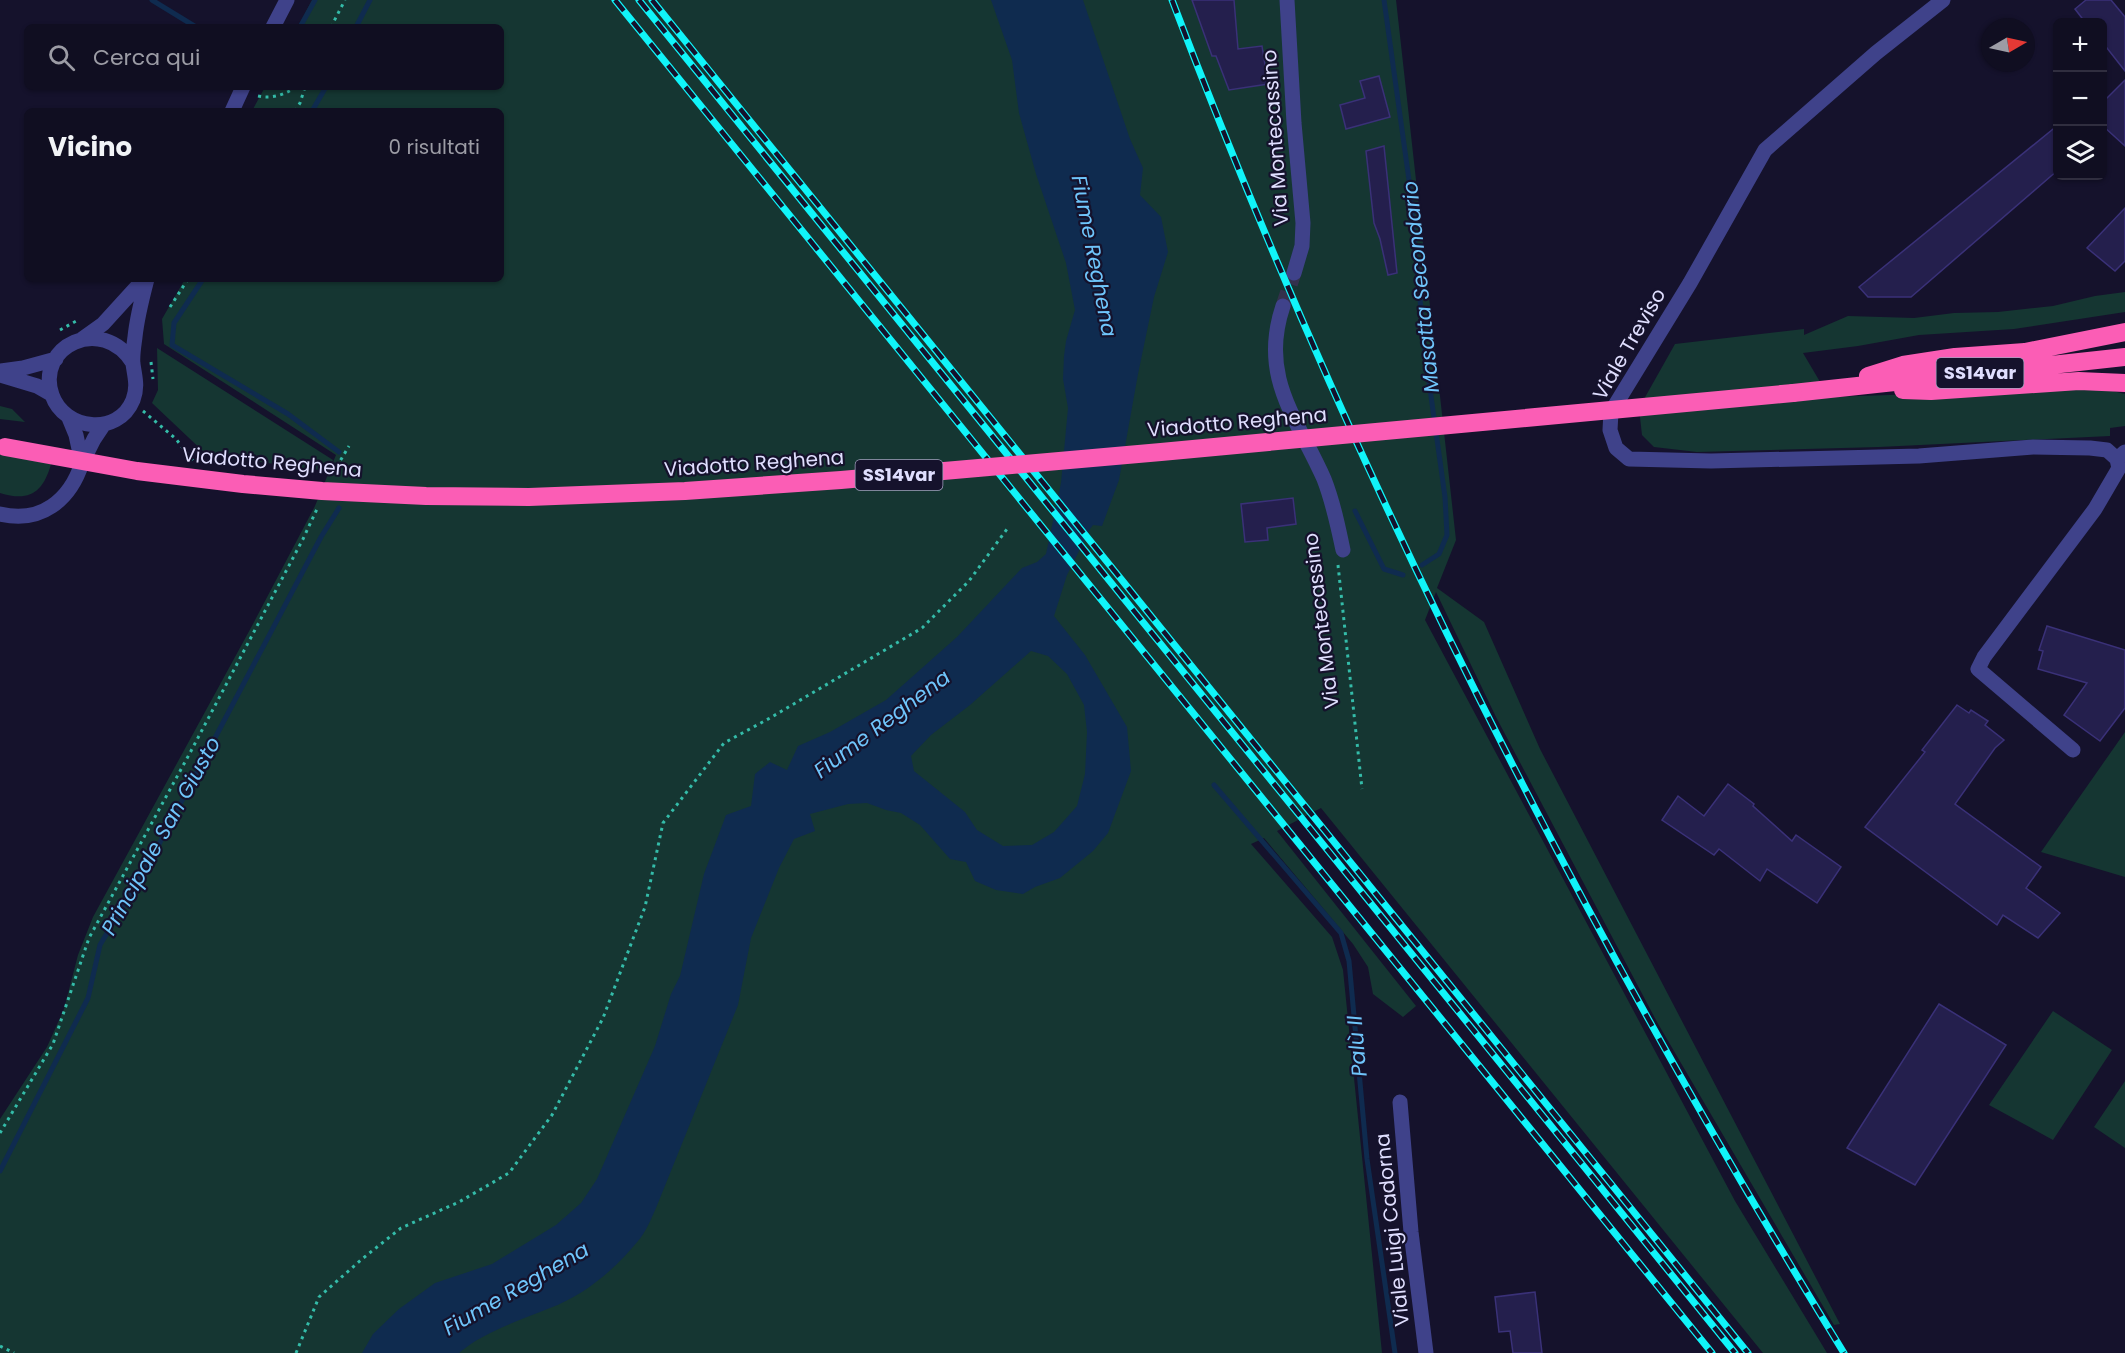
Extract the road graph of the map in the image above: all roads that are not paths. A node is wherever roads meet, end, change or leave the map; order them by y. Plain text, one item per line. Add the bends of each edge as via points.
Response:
1 (288, 0) edge
2 (1287, 0) edge
3 (1943, 0) edge
4 (275, 24) edge
5 (242, 90) edge
6 (233, 108) edge
7 (1294, 273) tunnel mouth
8 (143, 282) edge
9 (145, 282) edge
10 (1283, 306) tunnel mouth
11 (2125, 332) edge
12 (82, 339) junction
13 (2125, 357) edge
14 (56, 358) junction
15 (133, 363) junction
16 (0, 373) edge
17 (2125, 382) edge
18 (1836, 387) junction
19 (51, 394) junction
20 (69, 418) junction
21 (104, 424) junction
22 (2, 447) edge
23 (2121, 456) edge
24 (82, 463) junction
25 (0, 514) edge
26 (1340, 556) road end
27 (2073, 750) dead end
28 (1400, 1102) dead end
29 (1426, 1353) edge

1 - 4 street
2 - 7 street, Via Montecassino via 1303,223 1302,246
3 - 23 street, Viale Treviso via 1766,150 1611,412 1610,430 1616,448 1629,459 1711,461 1919,456 2033,447 2090,448
5 - 6 street
8 - 12 street via 103,324
9 - 15 street
10 - 26 street, Via Montecassino via 1276,327 1277,377 1323,478 1336,520
11 - 18 highway via 2025,352 1903,365
12 - 14 street
12 - 15 street via 112,342
13 - 18 highway, SS14var
14 - 16 street
14 - 19 street via 49,382
15 - 21 street via 137,377 131,404
16 - 19 street
17 - 18 highway via 2079,381 1931,391
18 - 22 highway, Viadotto Reghena / SS14var, bridge via 841,480 529,497 426,496 243,484 137,471
19 - 20 street
20 - 21 street via 82,424
20 - 24 street
21 - 24 street
23 - 27 street, Viale Treviso via 2119,468 2095,509 1978,669
24 - 25 street via 78,476 58,503 26,515
28 - 29 street, Viale Luigi Cadorna

